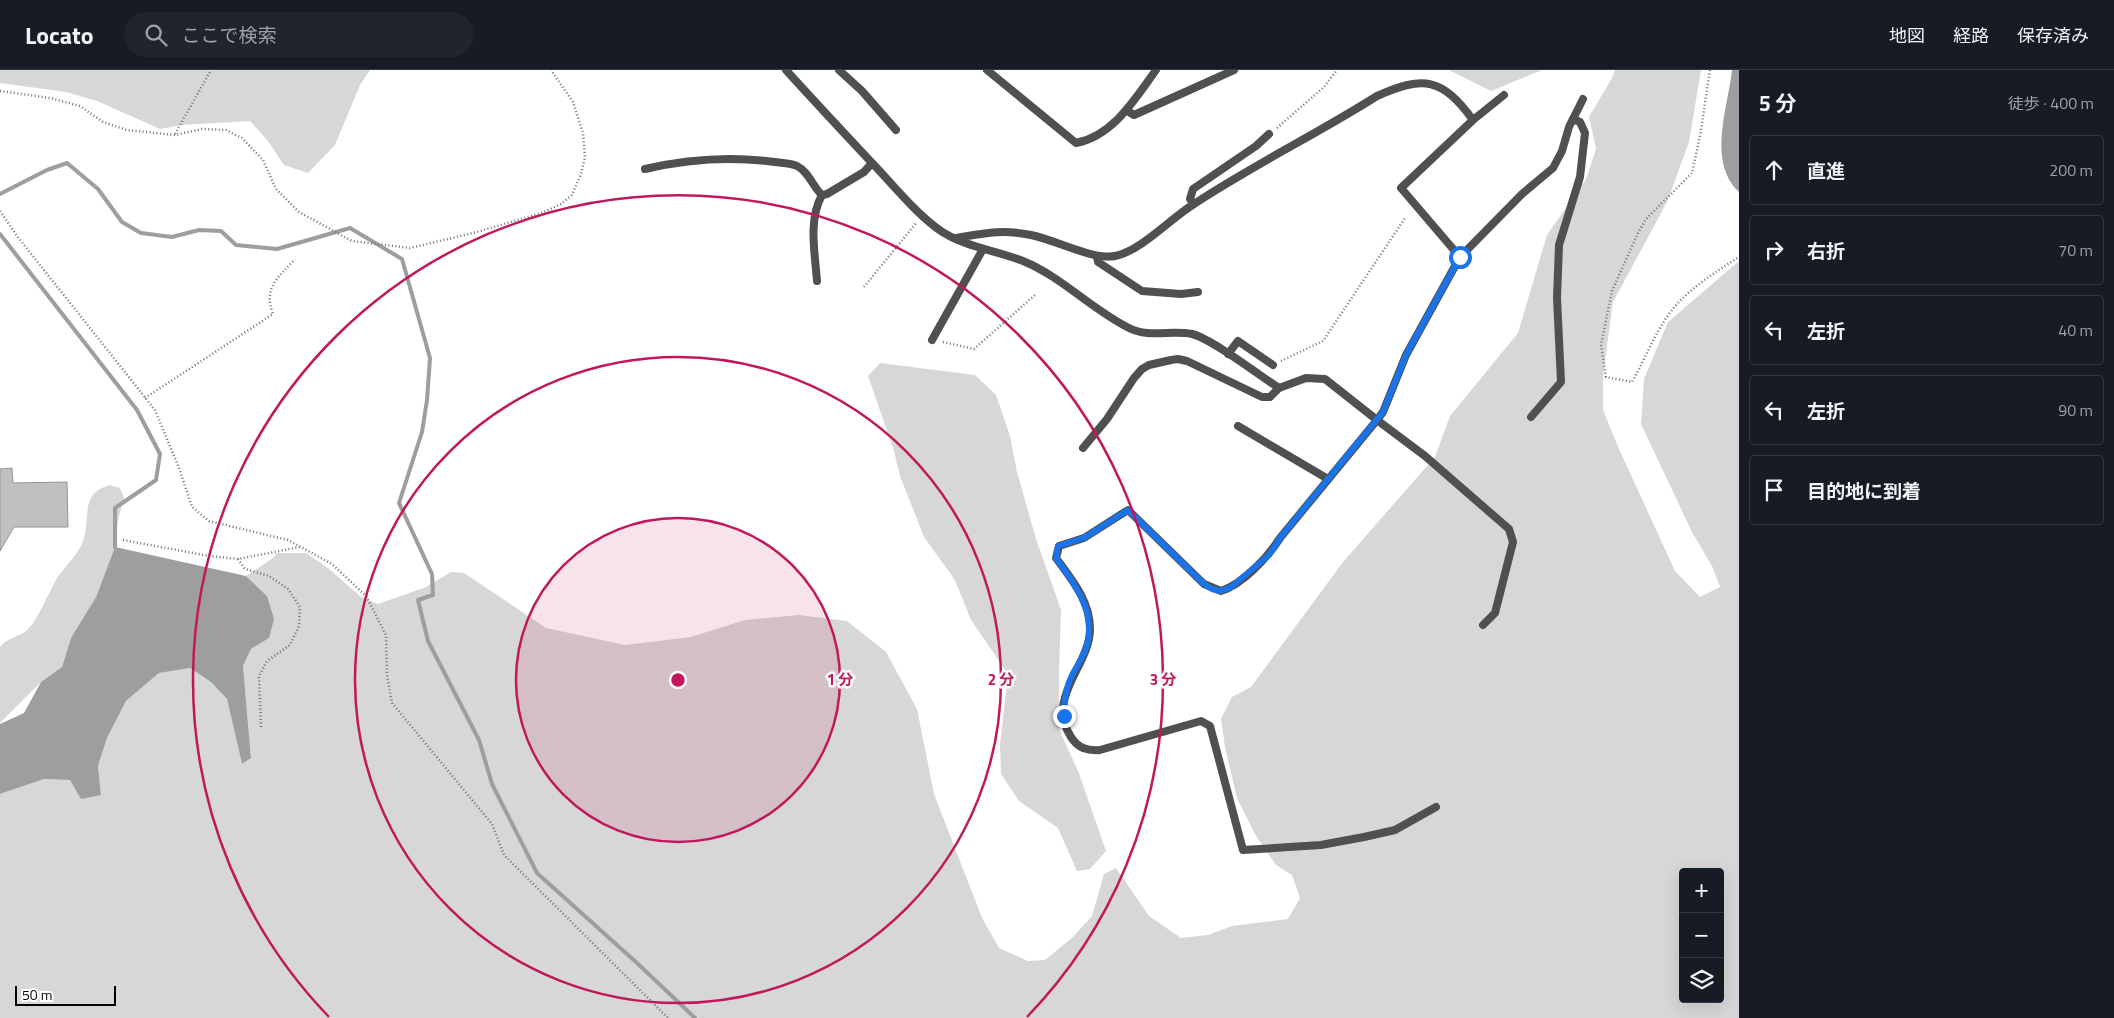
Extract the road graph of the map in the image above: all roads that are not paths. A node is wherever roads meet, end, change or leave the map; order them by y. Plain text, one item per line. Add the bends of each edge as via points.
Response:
1 (786, 70) edge
2 (839, 70) edge
3 (986, 70) edge
4 (1156, 70) edge
5 (1234, 70) edge
6 (1504, 95) dead end
7 (1584, 99) dead end
8 (1126, 110) junction
9 (1573, 118) junction
10 (1473, 120) junction
11 (896, 130) dead end
12 (1269, 134) road end
13 (872, 163) junction
14 (645, 169) dead end
15 (822, 195) junction
16 (1194, 204) junction
17 (954, 238) junction
18 (983, 249) junction
19 (1097, 257) junction
20 (1460, 257) junction
21 (816, 281) dead end
22 (1198, 292) dead end
23 (932, 340) road end
24 (1228, 354) junction
25 (1273, 365) road end
26 (1279, 388) junction
27 (1531, 417) dead end
28 (1377, 420) junction
29 (1238, 426) dead end
30 (1083, 448) dead end
31 (1328, 479) junction
32 (1483, 625) dead end
33 (1436, 807) dead end

1 - 13 lane
2 - 11 lane
3 - 8 lane via 1076,142 1090,140
4 - 8 lane
5 - 8 lane via 1134,115
6 - 10 lane
7 - 9 lane
9 - 20 lane via 1553,168 1522,194
9 - 27 lane via 1580,122 1585,133 1580,177 1559,245 1557,298 1561,382
10 - 16 lane via 1447,90 1426,83 1397,87
10 - 20 lane via 1401,188
12 - 16 lane via 1193,189 1190,199
13 - 15 lane via 864,172
13 - 17 lane via 910,205
14 - 15 lane via 695,159 719,158 796,165
15 - 21 lane via 814,219
16 - 19 lane via 1130,251
17 - 18 lane
17 - 19 lane via 997,230 1065,244
18 - 23 lane
18 - 24 lane via 1023,261 1049,275 1128,328 1144,334 1194,334
19 - 22 lane via 1098,262 1142,291
20 - 28 lane via 1406,355
24 - 25 lane via 1238,341
24 - 26 lane
26 - 28 lane via 1306,378 1325,379
26 - 30 lane via 1270,397 1262,397 1187,361 1178,359 1149,365 1134,378
28 - 31 lane
28 - 32 lane via 1425,456 1509,529 1513,542 1495,613
29 - 31 lane
31 - 33 lane via 1269,555 1230,588 1220,591 1204,584 1128,510 1084,538 1058,546 1056,558 1084,598 1090,629 1086,649 1064,696 1064,716 1069,734 1077,745 1090,751 1201,721 1210,726 1243,850 1321,845 1396,830

